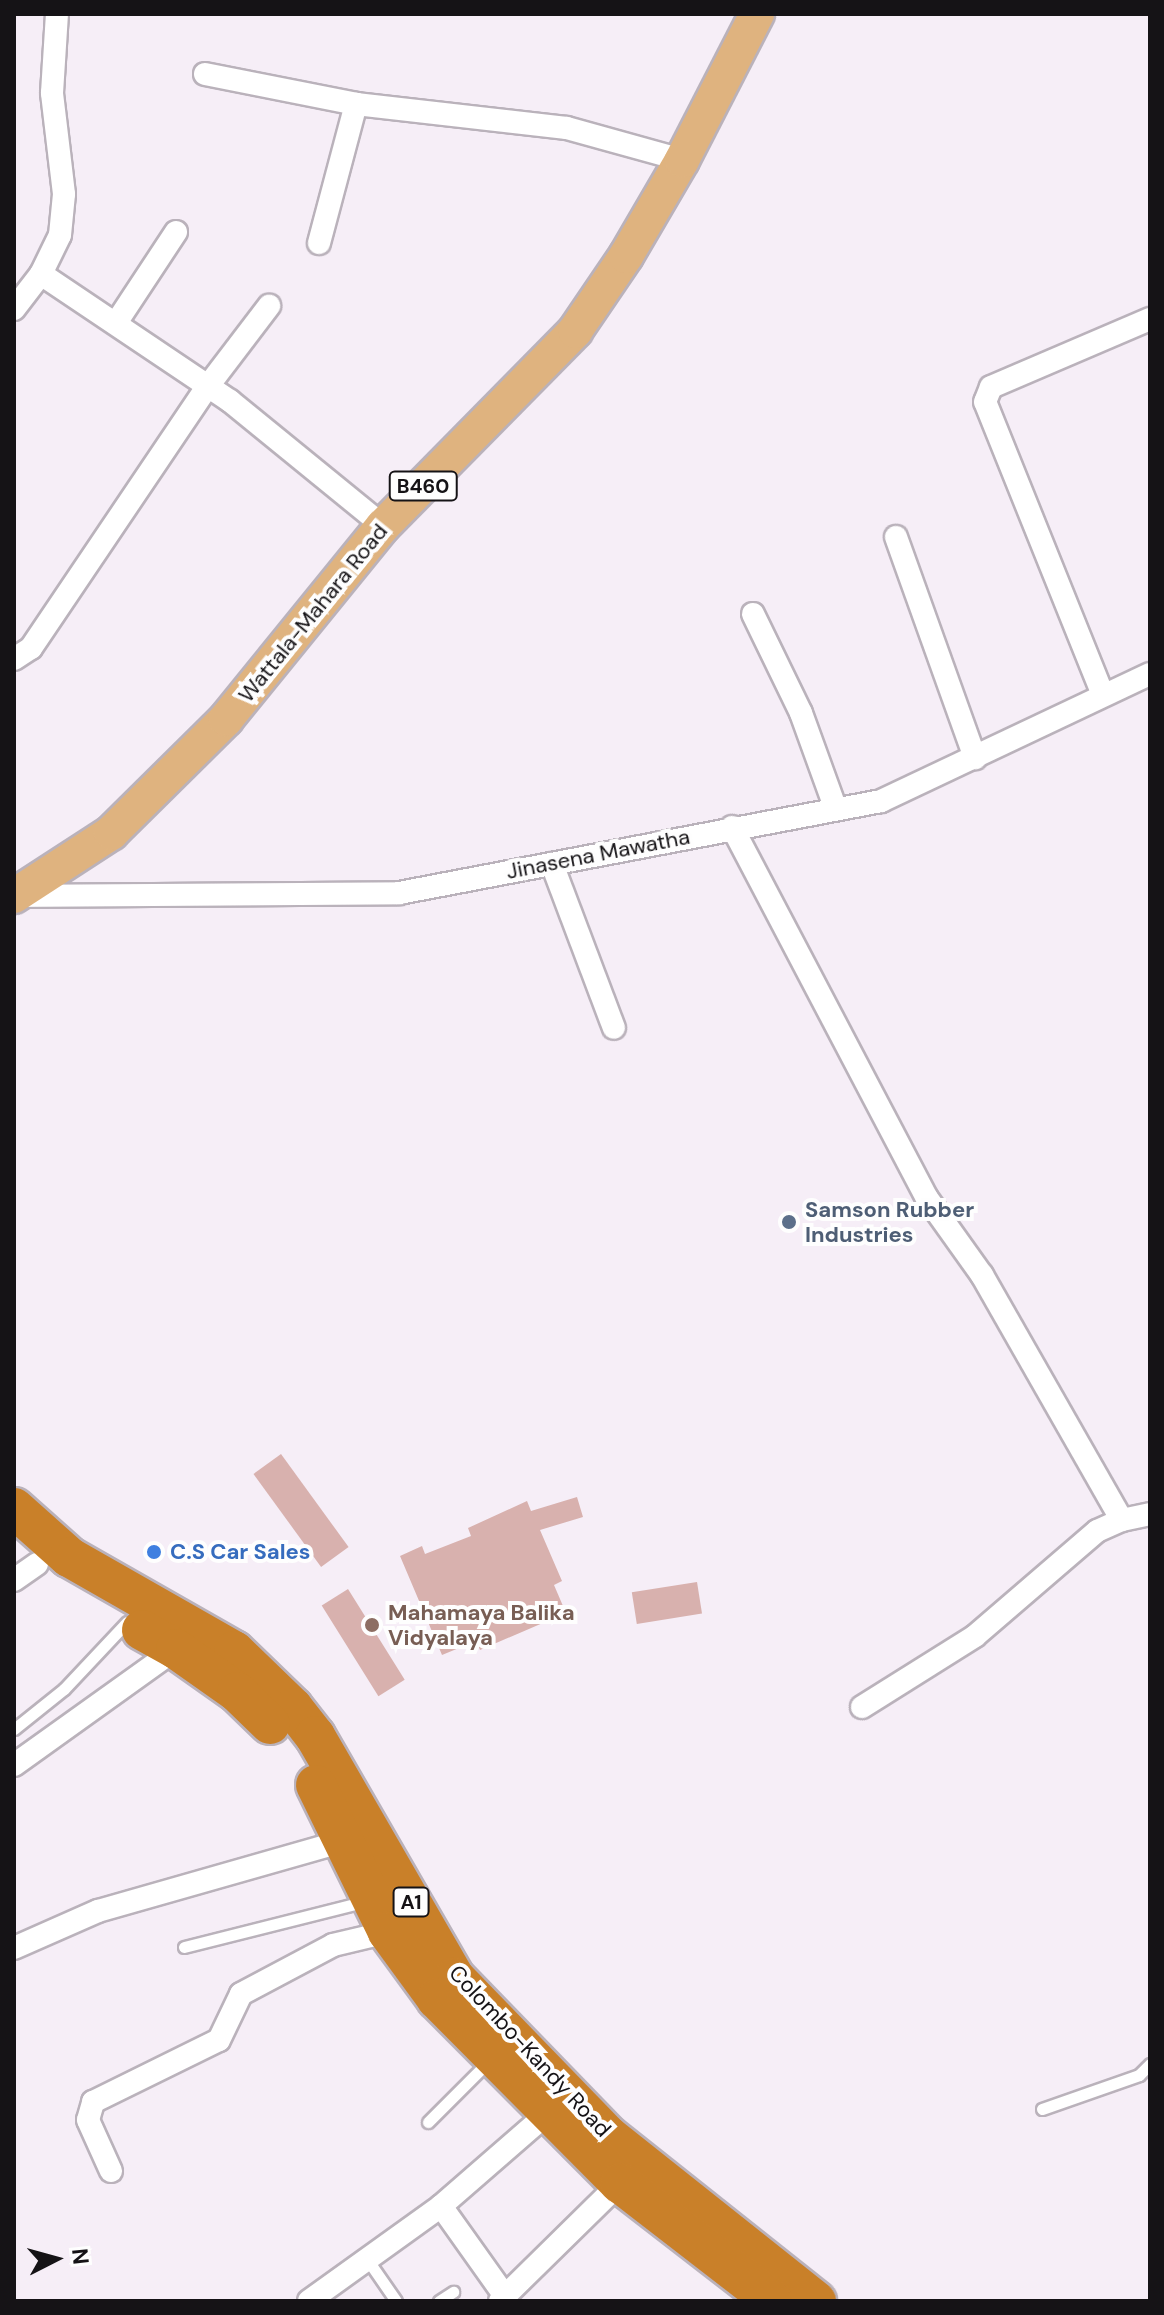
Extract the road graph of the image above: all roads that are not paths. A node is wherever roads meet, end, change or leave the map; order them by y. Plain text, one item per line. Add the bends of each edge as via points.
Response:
1 (57, 14) edge
2 (757, 14) edge
3 (205, 74) dead end
4 (356, 104) junction
5 (682, 160) junction
6 (176, 232) dead end
7 (319, 243) dead end
8 (41, 274) junction
9 (269, 306) dead end
10 (14, 309) edge
11 (1150, 319) edge
12 (116, 323) junction
13 (208, 386) junction
14 (383, 526) junction
15 (896, 537) dead end
16 (753, 614) dead end
17 (14, 659) edge
18 (1150, 674) edge
19 (1103, 695) junction
20 (975, 758) junction
21 (835, 807) junction
22 (732, 827) junction
23 (552, 864) junction
24 (16, 896) edge
25 (614, 1028) dead end
26 (14, 1508) edge
27 (1150, 1514) edge
28 (1122, 1520) junction
29 (22, 1563) edge
30 (127, 1622) junction
31 (176, 1649) junction
32 (862, 1707) dead end
33 (14, 1729) edge
34 (14, 1765) edge
35 (343, 1841) junction
36 (380, 1916) junction
37 (184, 1947) dead end
38 (14, 1948) edge
39 (492, 2057) junction
40 (1150, 2064) edge
41 (558, 2105) junction
42 (1042, 2109) dead end
43 (428, 2122) dead end
44 (111, 2171) dead end
45 (620, 2183) junction
46 (441, 2206) junction
47 (367, 2259) junction
48 (453, 2292) dead end
49 (503, 2298) edge
50 (309, 2301) edge
51 (396, 2301) edge
52 (439, 2301) edge
53 (773, 2301) edge
54 (816, 2301) edge

1 - 8 street via 52,93 64,194 60,235
2 - 5 main road, Wattala-Mahara Road / B460
3 - 4 street
4 - 5 street via 567,128
4 - 7 street
5 - 14 main road, Wattala-Mahara Road / B460 via 575,331
6 - 12 street
8 - 10 street
8 - 12 street
9 - 13 street
11 - 19 street via 991,387 985,402
12 - 13 street
13 - 14 street
13 - 17 street via 31,648
14 - 24 main road, Wattala-Mahara Road / B460 via 226,719 111,833
15 - 20 street
16 - 21 street via 801,713
18 - 19 street, Jinasena Mawatha
19 - 20 street, Jinasena Mawatha
20 - 21 street, Jinasena Mawatha via 881,801
21 - 22 street, Jinasena Mawatha
22 - 23 street, Jinasena Mawatha
22 - 28 street via 927,1198 982,1275
23 - 24 street, Jinasena Mawatha via 399,893
23 - 25 street
26 - 41 highway, Colombo-Kandy Road / A1 via 69,1557 234,1651 293,1708 315,1736 455,1978
27 - 28 street
28 - 32 street via 1097,1531 975,1636
29 - 30 highway, Colombo-Kandy Road / A1
30 - 31 highway, Colombo-Kandy Road / A1
30 - 33 lane via 64,1689
31 - 34 street
31 - 35 highway, Colombo-Kandy Road / A1 via 237,1692 271,1725 312,1777
35 - 36 highway, Colombo-Kandy Road / A1
35 - 38 street via 98,1911
36 - 37 lane
36 - 39 highway, Colombo-Kandy Road / A1 via 437,1999
36 - 44 street via 241,1994 219,2040 93,2102 88,2120
39 - 41 highway, Colombo-Kandy Road / A1
39 - 43 lane
40 - 42 lane via 1139,2075
41 - 45 highway, Colombo-Kandy Road / A1
41 - 46 street
41 - 54 highway, Colombo-Kandy Road / A1 via 607,2135
45 - 49 street
45 - 53 highway, Colombo-Kandy Road / A1
46 - 47 street
46 - 49 street
47 - 50 street
47 - 51 lane
48 - 52 lane

